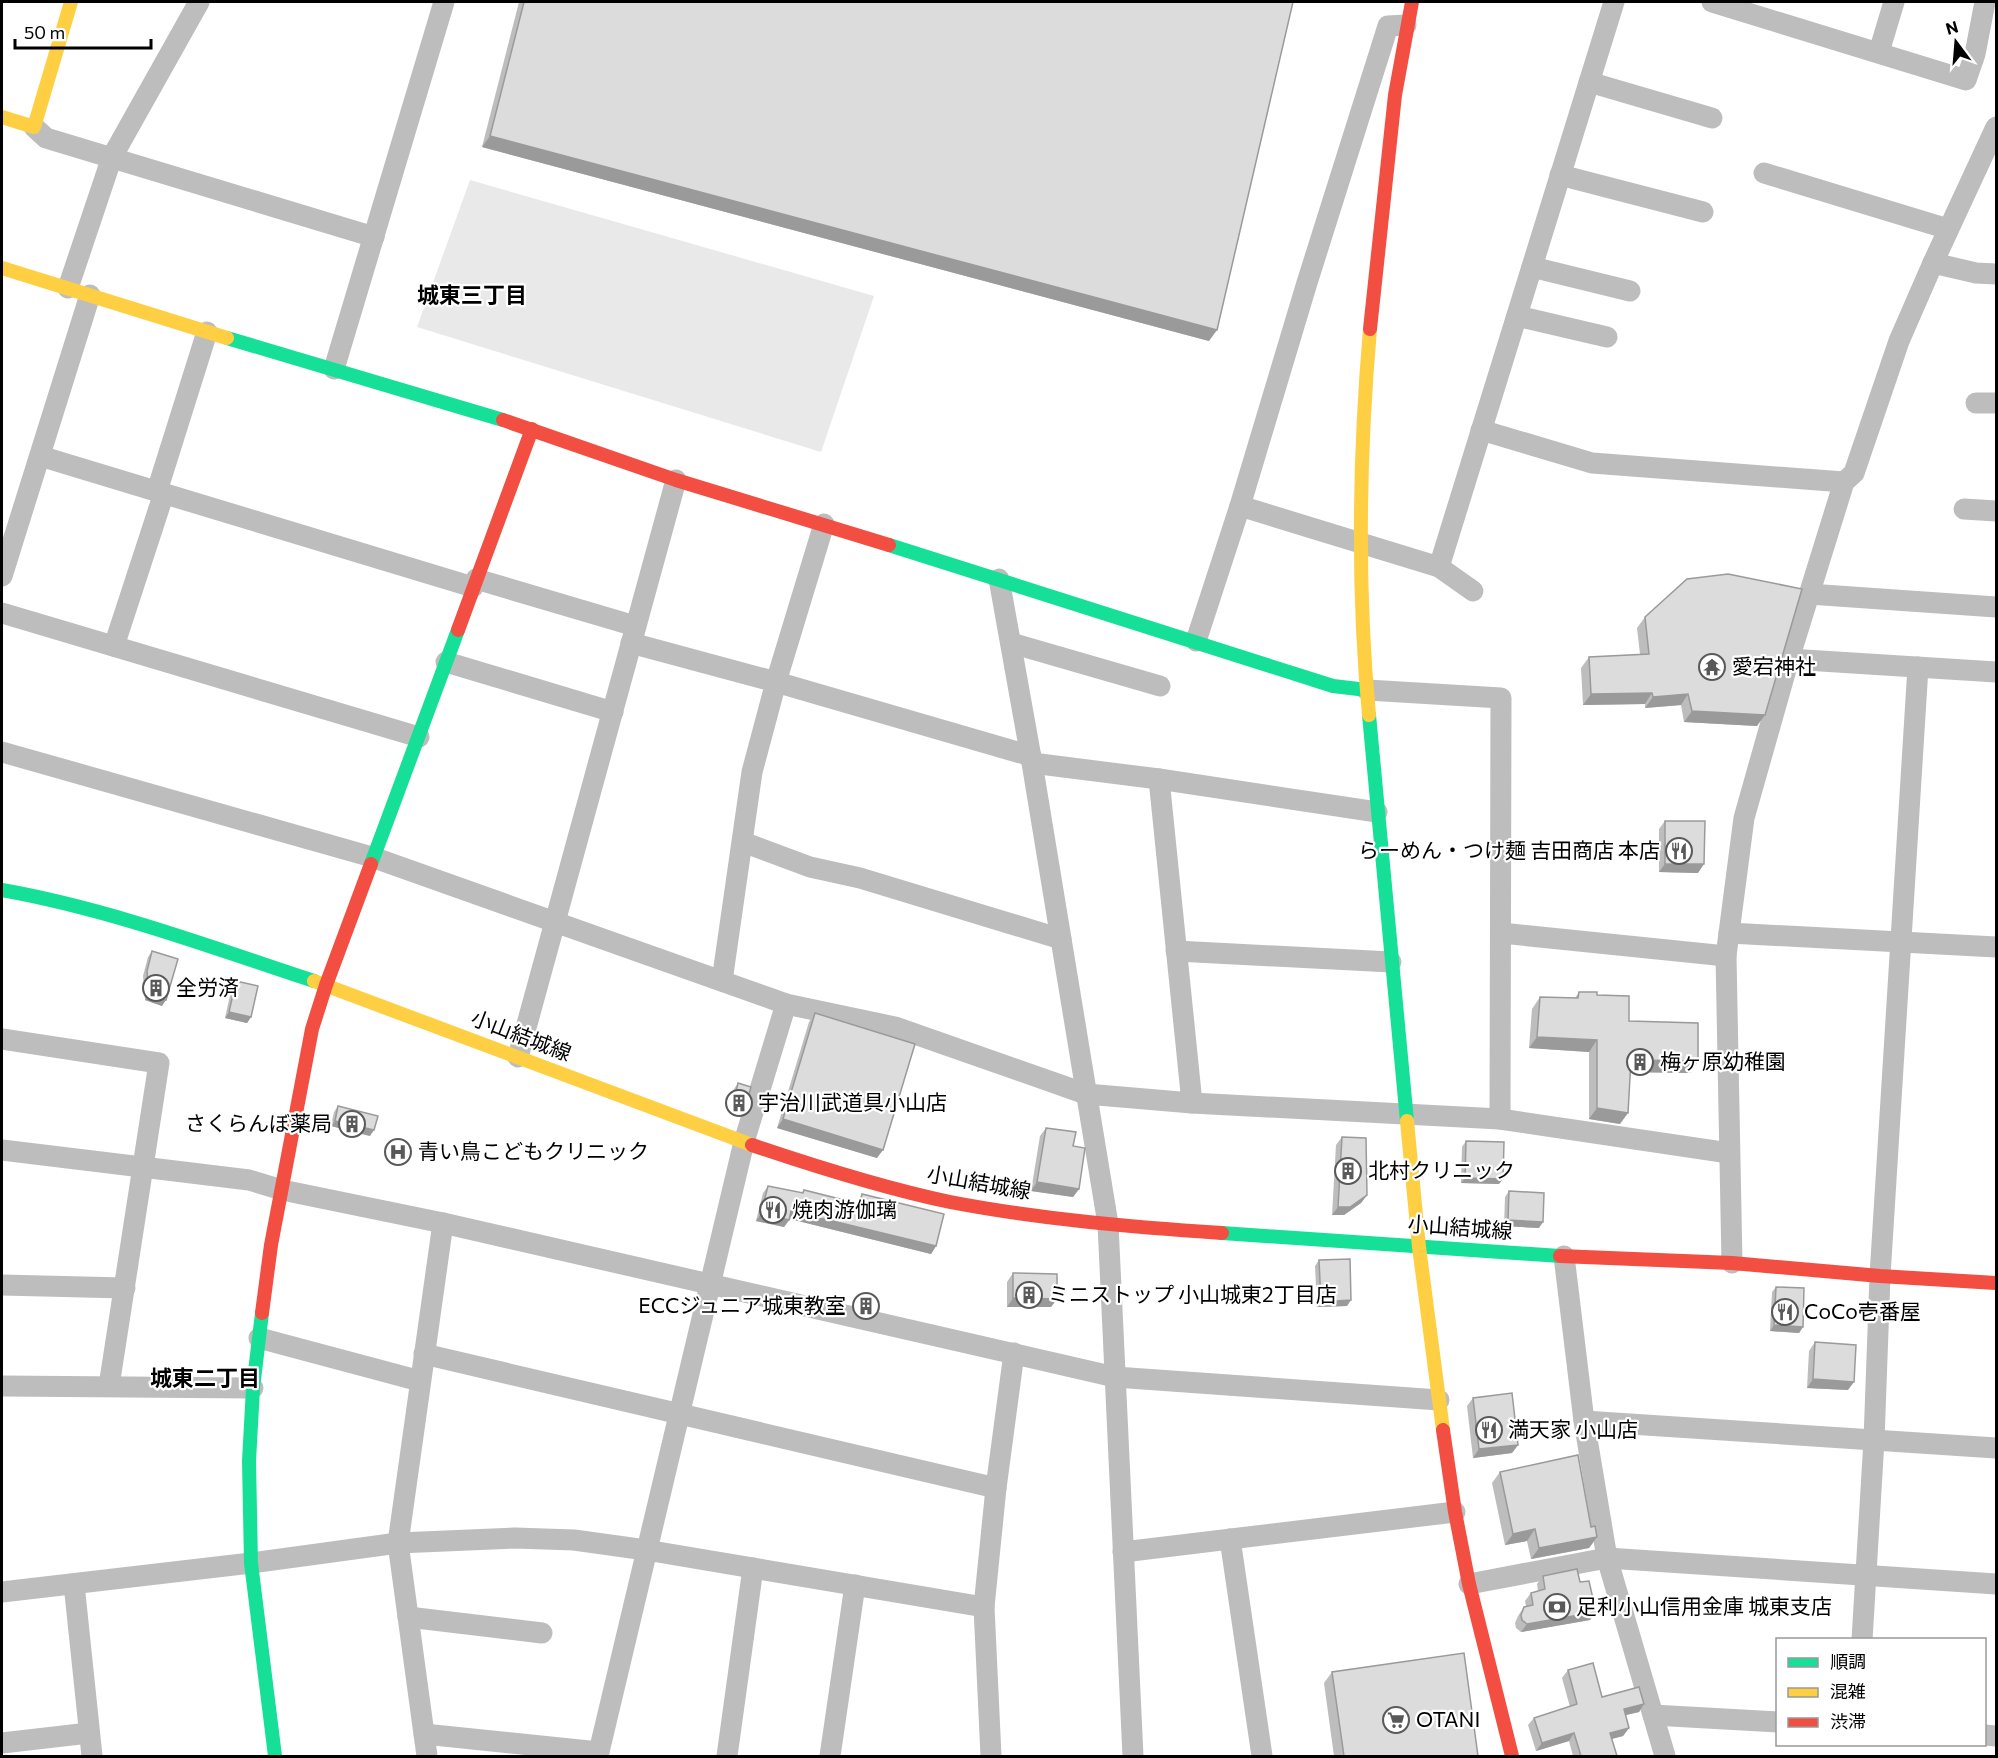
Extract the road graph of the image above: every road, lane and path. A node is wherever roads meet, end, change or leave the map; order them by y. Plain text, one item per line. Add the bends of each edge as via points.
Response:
1 (71, 2) edge
2 (199, 2) edge
3 (444, 2) edge
4 (1412, 2) edge
5 (1614, 2) edge
6 (1712, 2) edge
7 (1894, 2) edge
8 (1985, 2) edge
9 (1406, 25) junction
10 (1879, 52) junction
11 (1589, 82) junction
12 (2, 117) edge
13 (1712, 118) dead end
14 (34, 127) junction
15 (1996, 127) edge
16 (112, 157) junction
17 (1764, 173) dead end
18 (1560, 175) junction
19 (1703, 212) dead end
20 (1948, 229) junction
21 (374, 237) junction
22 (1933, 263) junction
23 (1532, 267) junction
24 (2, 268) edge
25 (1996, 274) edge
26 (68, 288) junction
27 (1630, 291) dead end
28 (90, 295) junction
29 (1516, 316) junction
30 (207, 332) junction
31 (1607, 337) dead end
32 (334, 369) junction
33 (532, 429) junction
34 (1481, 430) junction
35 (40, 456) junction
36 (676, 480) junction
37 (1844, 482) junction
38 (161, 492) junction
39 (1240, 506) junction
40 (1964, 509) dead end
41 (1996, 511) edge
42 (824, 524) junction
43 (1360, 544) junction
44 (1439, 567) junction
45 (2, 576) edge
46 (999, 579) junction
47 (475, 583) junction
48 (1473, 591) dead end
49 (1809, 594) junction
50 (1996, 607) edge
51 (2, 613) edge
52 (633, 635) junction
53 (1196, 641) junction
54 (1011, 644) junction
55 (114, 645) junction
56 (1789, 659) junction
57 (446, 662) junction
58 (1918, 667) junction
59 (1996, 672) edge
60 (776, 682) junction
61 (1160, 686) dead end
62 (1367, 690) junction
63 (613, 712) junction
64 (418, 737) junction
65 (2, 752) edge
66 (1031, 759) junction
67 (1159, 779) junction
68 (1377, 812) junction
69 (743, 842) junction
70 (372, 857) junction
71 (2, 890) edge
72 (554, 922) junction
73 (1501, 933) junction
74 (1729, 933) junction
75 (1061, 939) junction
76 (1901, 942) junction
77 (1996, 947) edge
78 (1176, 951) junction
79 (1726, 956) junction
80 (1391, 962) junction
81 (722, 981) junction
82 (326, 986) junction
83 (786, 1004) junction
84 (2, 1039) edge
85 (518, 1057) junction
86 (1086, 1094) junction
87 (1192, 1103) junction
88 (1407, 1114) junction
89 (1500, 1119) junction
90 (744, 1142) junction
91 (2, 1150) edge
92 (1729, 1153) junction
93 (144, 1168) junction
94 (282, 1190) junction
95 (443, 1223) junction
96 (1108, 1224) junction
97 (1419, 1247) junction
98 (1564, 1256) junction
99 (1732, 1263) junction
100 (1880, 1276) junction
101 (1996, 1283) edge
102 (711, 1284) junction
103 (2, 1285) edge
104 (124, 1288) junction
105 (259, 1338) junction
106 (1014, 1353) junction
107 (424, 1354) junction
108 (1115, 1377) junction
109 (420, 1381) junction
110 (2, 1386) edge
111 (110, 1386) junction
112 (253, 1388) junction
113 (1439, 1400) junction
114 (681, 1415) junction
115 (1584, 1420) junction
116 (1874, 1440) junction
117 (1996, 1448) edge
118 (996, 1488) junction
119 (1455, 1512) junction
120 (1230, 1539) junction
121 (398, 1543) junction
122 (646, 1550) junction
123 (1123, 1552) junction
124 (1607, 1558) junction
125 (251, 1563) junction
126 (753, 1568) junction
127 (1866, 1576) junction
128 (74, 1584) junction
129 (1469, 1584) junction
130 (1996, 1584) edge
131 (855, 1585) junction
132 (2, 1592) edge
133 (984, 1607) junction
134 (408, 1617) junction
135 (542, 1633) dead end
136 (1862, 1638) edge
137 (1653, 1714) junction
138 (1776, 1722) edge
139 (89, 1733) junction
140 (424, 1734) junction
141 (2, 1743) edge
142 (598, 1754) edge
143 (92, 1756) edge
144 (275, 1756) edge
145 (427, 1756) edge
146 (727, 1756) edge
147 (830, 1756) edge
148 (991, 1756) edge
149 (1133, 1756) edge
150 (1262, 1756) edge
151 (1512, 1756) edge
152 (1665, 1756) edge

1 - 14 street
2 - 16 street
3 - 21 street
4 - 9 street
5 - 11 street
6 - 10 street
7 - 10 street
8 - 10 street via 1966,80
9 - 39 street via 1389,26
9 - 43 street via 1372,308 1364,400
11 - 13 street
11 - 18 street
12 - 14 street
14 - 16 street via 46,138
15 - 20 street
16 - 21 street
16 - 26 street
17 - 20 street
18 - 19 street
18 - 23 street
20 - 22 street
21 - 32 street
22 - 25 street
22 - 37 street via 1899,340 1854,473
23 - 27 street
23 - 29 street
24 - 26 street
26 - 28 street
28 - 30 street
28 - 35 street
29 - 31 street
29 - 34 street
30 - 32 street
30 - 38 street
32 - 33 street
33 - 36 street
33 - 47 street
34 - 37 street via 1592,463
34 - 44 street
35 - 38 street
35 - 45 street
36 - 42 street
36 - 52 street
37 - 49 street
38 - 47 street
38 - 55 street
39 - 43 street
39 - 53 street
40 - 41 street
42 - 46 street
42 - 60 street
43 - 44 street
43 - 62 street
44 - 48 street
46 - 53 street
46 - 54 street
47 - 52 street
47 - 57 street
49 - 50 street
49 - 56 street
51 - 55 street
52 - 60 street
52 - 63 street
53 - 62 street via 1333,686
54 - 61 street
54 - 66 street
55 - 64 street
56 - 58 street
56 - 74 street via 1744,818
57 - 63 street
57 - 64 street
58 - 59 street
58 - 76 street
60 - 66 street
60 - 69 street via 752,772
62 - 68 street
62 - 73 street via 1501,698
63 - 72 street
64 - 70 street
65 - 70 street
66 - 67 street
66 - 75 street
67 - 68 street
67 - 78 street
68 - 80 street
69 - 75 street via 810,867 860,878
69 - 81 street
70 - 72 street
70 - 82 street
71 - 82 street, 小山結城線 via 143,924
72 - 81 street
72 - 85 street
73 - 79 street
73 - 89 street
74 - 76 street
74 - 79 street
75 - 86 street
76 - 77 street
76 - 100 street
78 - 80 street
78 - 87 street
79 - 92 street
80 - 88 street
81 - 83 street
82 - 85 street, 小山結城線
82 - 94 street via 312,1029
83 - 86 street via 895,1027
83 - 90 street
84 - 93 street via 159,1063
85 - 90 street, 小山結城線
86 - 87 street
86 - 96 street
87 - 88 street
88 - 89 street
88 - 97 street
89 - 92 street
90 - 96 street, 小山結城線 via 820,1168 947,1201
90 - 102 street
91 - 93 street
92 - 99 street
93 - 94 street via 249,1180
93 - 104 street
94 - 95 street
94 - 105 street
95 - 102 street
95 - 107 street
96 - 97 street, 小山結城線
96 - 108 street
97 - 98 street, 小山結城線
97 - 113 street
98 - 99 street, 小山結城線
98 - 115 street
99 - 100 street, 小山結城線
100 - 101 street, 小山結城線
100 - 116 street
102 - 106 street
102 - 114 street
103 - 104 street
104 - 111 street
105 - 109 street
105 - 112 street
106 - 108 street
106 - 118 street
107 - 109 street
107 - 114 street
108 - 113 street
108 - 123 street
109 - 121 street
110 - 111 street
111 - 112 street
112 - 125 street via 249,1461
113 - 119 street
114 - 118 street
114 - 122 street
115 - 116 street
115 - 124 street
116 - 117 street
116 - 127 street
118 - 133 street
119 - 120 street
119 - 129 street
120 - 123 street
120 - 150 street
121 - 122 street via 515,1538 574,1540
121 - 125 street
121 - 134 street
122 - 126 street
122 - 142 street
123 - 149 street
124 - 127 street
124 - 129 street
124 - 137 street
125 - 128 street
125 - 144 street
126 - 131 street
126 - 146 street
127 - 130 street
127 - 136 street
128 - 132 street
128 - 139 street
129 - 151 street
131 - 133 street
131 - 147 street
133 - 148 street
134 - 135 street
134 - 140 street
137 - 138 street
137 - 152 street
139 - 141 street
139 - 143 street
140 - 142 street
140 - 145 street

